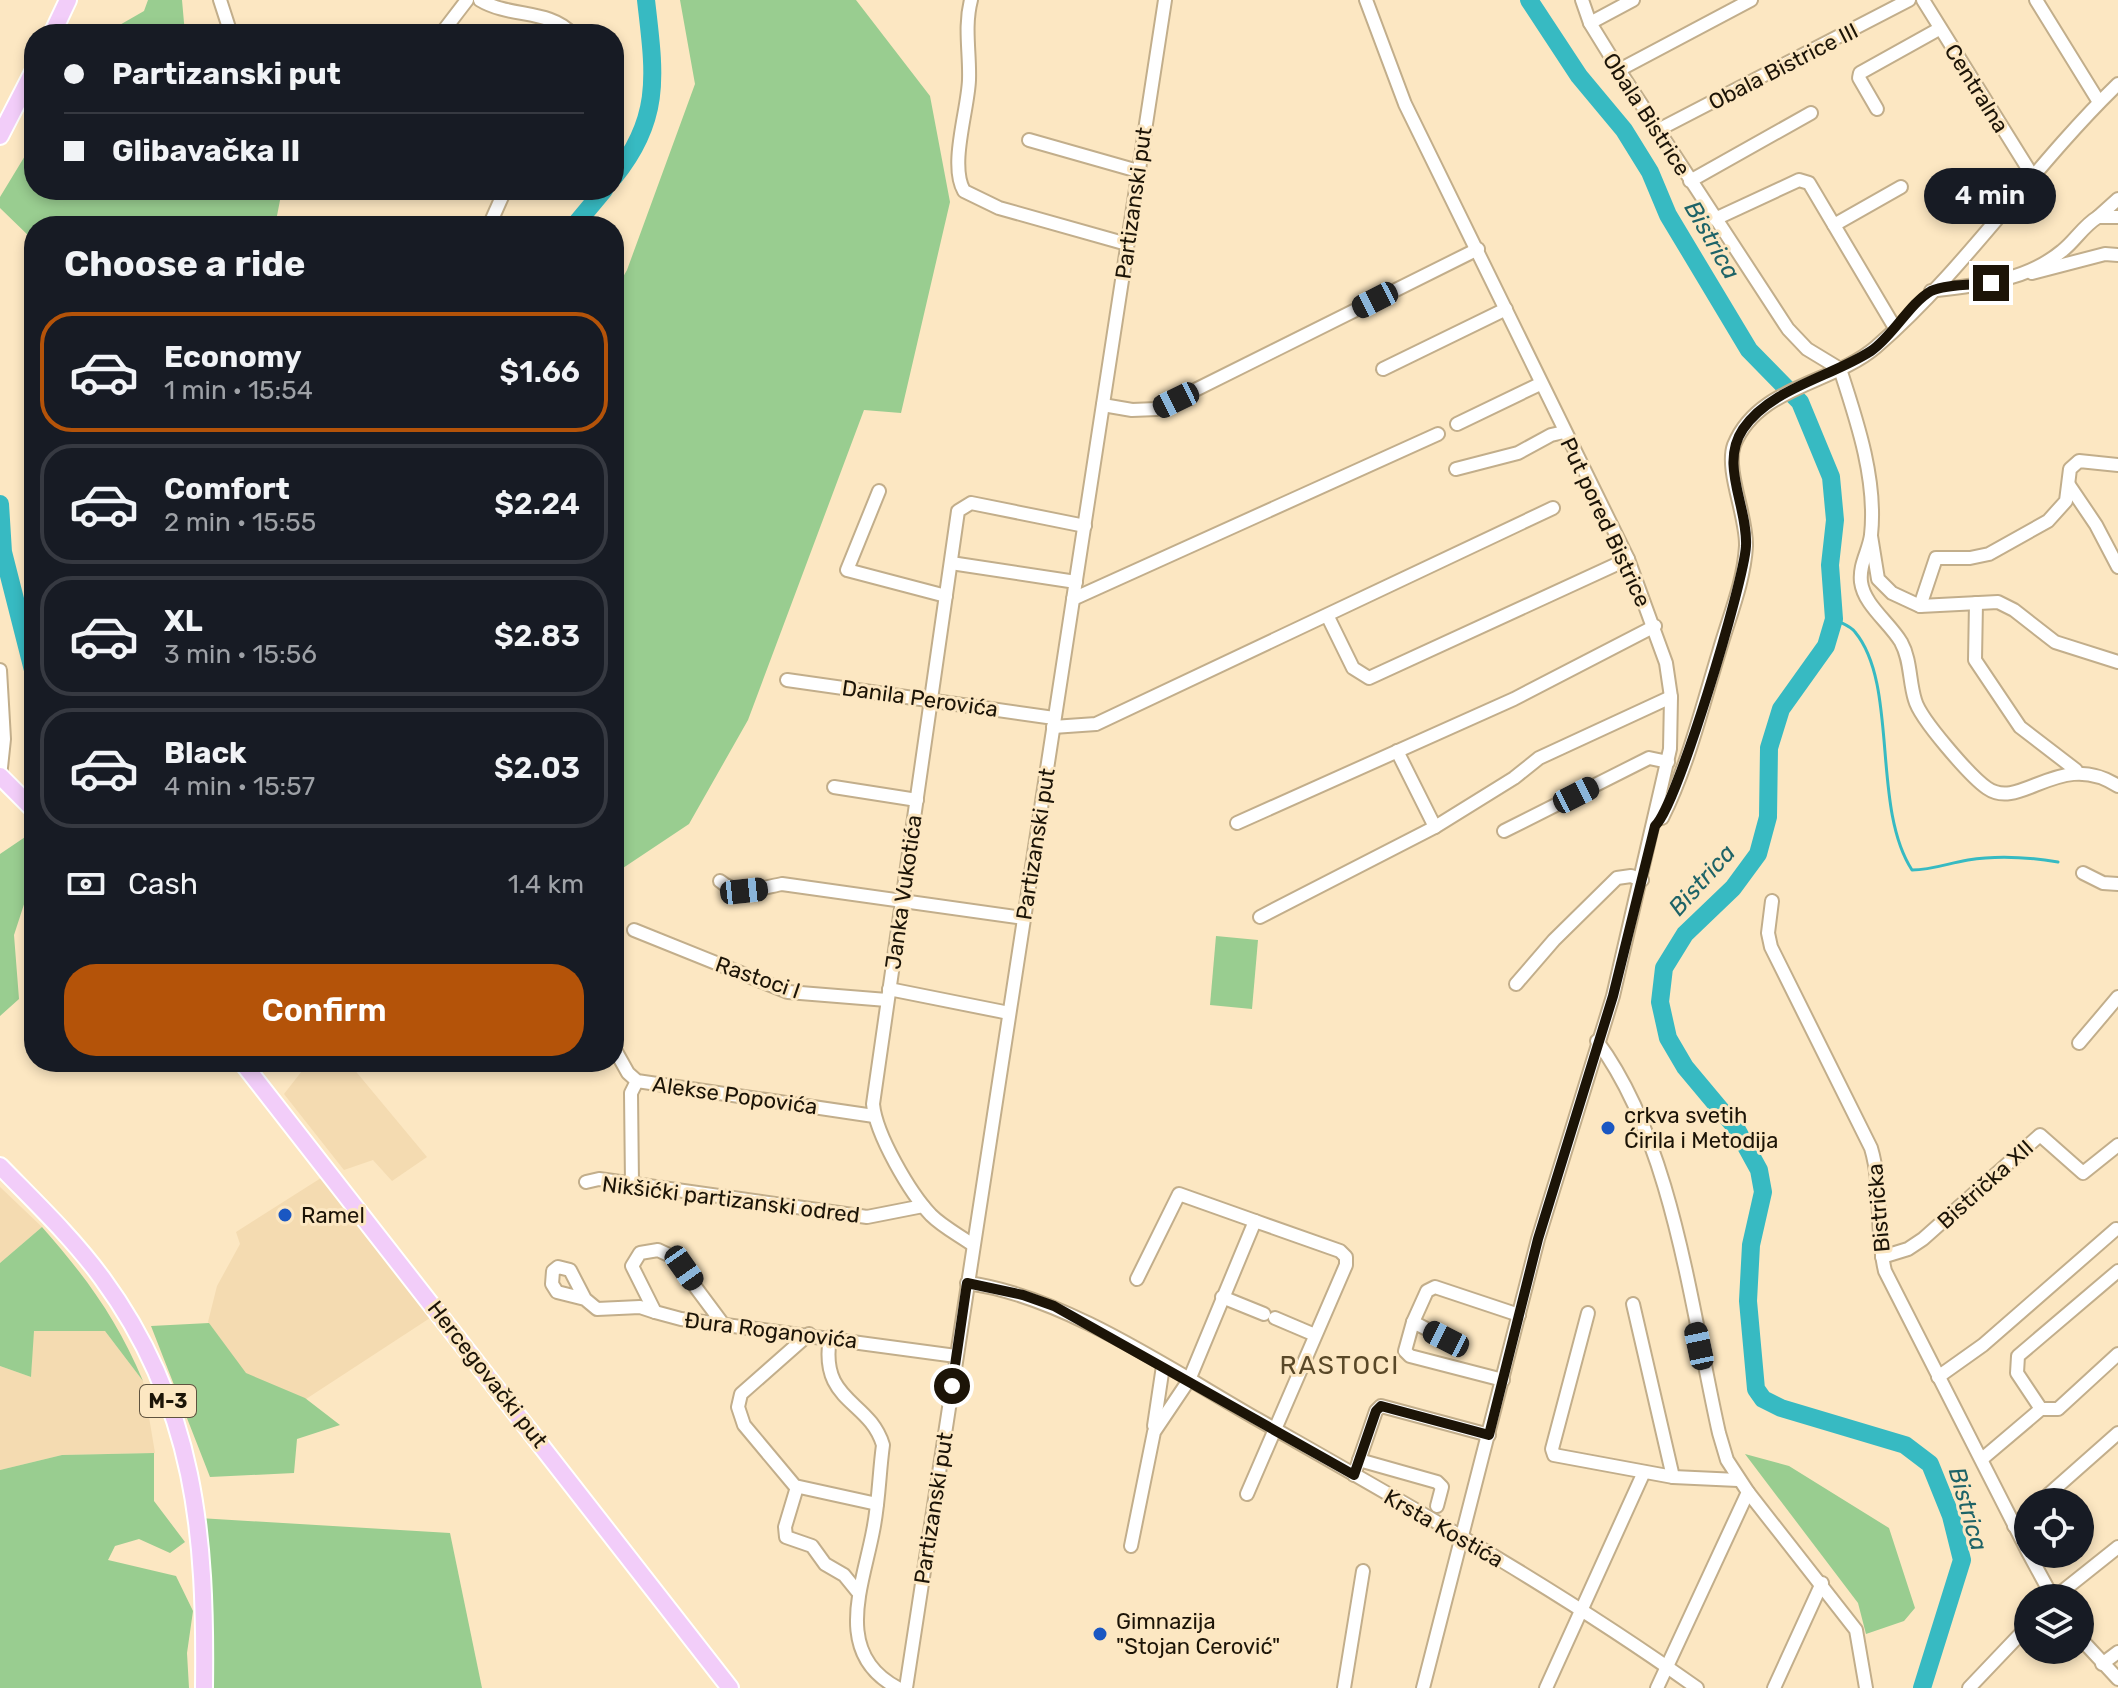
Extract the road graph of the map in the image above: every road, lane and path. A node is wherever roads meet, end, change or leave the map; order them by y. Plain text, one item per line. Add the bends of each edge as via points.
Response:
1 (68, 0) edge
2 (220, 0) edge
3 (467, 0) edge
4 (480, 0) edge
5 (971, 0) edge
6 (1165, 0) edge
7 (1366, 0) edge
8 (1582, 0) edge
9 (1633, 0) edge
10 (1751, 0) edge
11 (1909, 0) edge
12 (1923, 0) edge
13 (2036, 0) edge
14 (1590, 23) junction
15 (57, 24) edge
16 (228, 24) edge
17 (449, 24) edge
18 (559, 24) edge
19 (1939, 29) junction
20 (1619, 70) junction
21 (2118, 84) edge
22 (24, 89) edge
23 (2099, 102) junction
24 (1877, 109) dead end
25 (1811, 113) dead end
26 (1658, 130) junction
27 (0, 136) edge
28 (1029, 140) dead end
29 (1138, 171) junction
30 (2032, 175) junction
31 (1690, 181) junction
32 (1901, 187) dead end
33 (2118, 199) edge
34 (2098, 217) junction
35 (2118, 217) edge
36 (1715, 219) junction
37 (1834, 225) junction
38 (1127, 244) junction
39 (1478, 249) junction
40 (2118, 255) edge
41 (2024, 273) junction
42 (1931, 291) junction
43 (1506, 309) junction
44 (1895, 328) junction
45 (1807, 349) junction
46 (1383, 369) dead end
47 (1840, 369) junction
48 (1813, 380) junction
49 (1540, 384) junction
50 (1103, 405) junction
51 (1457, 424) dead end
52 (1564, 432) junction
53 (1438, 434) dead end
54 (2118, 465) edge
55 (1456, 469) dead end
56 (2069, 485) junction
57 (879, 491) dead end
58 (1553, 508) dead end
59 (1085, 526) junction
60 (1871, 536) junction
61 (1628, 559) junction
62 (951, 563) junction
63 (2118, 567) edge
64 (1076, 582) junction
65 (946, 596) junction
66 (1073, 599) junction
67 (1976, 603) junction
68 (1920, 606) junction
69 (1328, 617) junction
70 (1655, 626) junction
71 (2118, 662) edge
72 (0, 670) edge
73 (787, 680) dead end
74 (1671, 697) junction
75 (931, 699) junction
76 (1053, 723) junction
77 (1397, 751) junction
78 (1687, 754) junction
79 (1669, 756) junction
80 (2076, 770) junction
81 (0, 776) edge
82 (2118, 786) edge
83 (834, 787) dead end
84 (24, 800) edge
85 (917, 800) junction
86 (1237, 823) dead end
87 (1655, 826) junction
88 (1435, 827) junction
89 (1504, 831) dead end
90 (2083, 873) dead end
91 (1642, 880) junction
92 (720, 881) dead end
93 (2118, 884) edge
94 (902, 900) junction
95 (1772, 901) dead end
96 (1260, 917) dead end
97 (1023, 918) junction
98 (634, 930) dead end
99 (1516, 984) dead end
100 (888, 994) junction
101 (2118, 997) edge
102 (1009, 1013) junction
103 (1597, 1041) junction
104 (2079, 1043) dead end
105 (624, 1066) edge
106 (253, 1072) edge
107 (637, 1081) junction
108 (874, 1116) junction
109 (2118, 1145) edge
110 (0, 1166) edge
111 (586, 1182) dead end
112 (632, 1184) junction
113 (923, 1206) junction
114 (1255, 1221) junction
115 (2116, 1229) dead end
116 (973, 1245) junction
117 (1882, 1257) junction
118 (2118, 1271) edge
119 (1137, 1279) dead end
120 (967, 1283) junction
121 (1222, 1297) junction
122 (585, 1299) dead end
123 (1633, 1304) dead end
124 (655, 1312) junction
125 (1588, 1313) dead end
126 (1519, 1315) junction
127 (1413, 1322) junction
128 (723, 1324) junction
129 (809, 1334) junction
130 (1315, 1335) junction
131 (830, 1337) junction
132 (1446, 1339) dead end
133 (2118, 1354) edge
134 (956, 1356) junction
135 (1163, 1366) junction
136 (1938, 1377) junction
137 (1189, 1380) junction
138 (1503, 1380) junction
139 (2041, 1409) junction
140 (1274, 1428) junction
141 (1154, 1432) junction
142 (2118, 1433) edge
143 (1489, 1435) junction
144 (1982, 1459) junction
145 (1359, 1460) junction
146 (1644, 1472) junction
147 (1354, 1475) junction
148 (1673, 1477) junction
149 (1738, 1480) junction
150 (797, 1487) junction
151 (2056, 1488) edge
152 (1748, 1492) junction
153 (1247, 1494) dead end
154 (877, 1504) junction
155 (1437, 1506) dead end
156 (2014, 1526) edge
157 (1463, 1539) junction
158 (1131, 1546) dead end
159 (2118, 1547) edge
160 (1363, 1571) dead end
161 (1822, 1583) junction
162 (2072, 1584) edge
163 (857, 1591) junction
164 (1582, 1610) junction
165 (2014, 1641) edge
166 (2118, 1652) edge
167 (2094, 1655) edge
168 (2102, 1664) junction
169 (1667, 1667) junction
170 (2118, 1679) edge
171 (204, 1688) edge
172 (730, 1688) edge
173 (898, 1688) edge
174 (906, 1688) edge
175 (1344, 1688) edge
176 (1423, 1688) edge
177 (1546, 1688) edge
178 (1657, 1688) edge
179 (1697, 1688) edge
180 (1774, 1688) edge
181 (1866, 1688) edge
182 (1969, 1688) edge

1 - 15 main road
2 - 16 street
3 - 17 street
4 - 18 street
5 - 38 street via 969,80 958,170 964,191 1025,217
6 - 29 street, Partizanski put
7 - 39 street, Put pored Bistrice via 1405,104
8 - 14 street, Obala Bistrice
9 - 14 street
10 - 20 street
11 - 26 street, Obala Bistrice III
12 - 19 street, Centralna
13 - 23 street
14 - 20 street, Obala Bistrice
19 - 24 street via 1860,73
19 - 30 street, Centralna
20 - 26 street, Obala Bistrice
21 - 23 street
22 - 27 main road
23 - 30 street
25 - 31 street
26 - 31 street, Obala Bistrice
28 - 29 street
29 - 38 street, Partizanski put
30 - 42 street
31 - 36 street, Obala Bistrice
32 - 37 street
33 - 34 street
34 - 35 street
34 - 41 street via 2062,252
36 - 37 street via 1799,180 1809,183
36 - 45 street, Obala Bistrice
37 - 44 street
38 - 50 street, Partizanski put
39 - 43 street, Put pored Bistrice
39 - 50 street via 1157,409
40 - 41 street
41 - 42 street
42 - 44 street
43 - 46 street
43 - 49 street, Put pored Bistrice
44 - 47 street via 1875,349
45 - 47 street, Obala Bistrice
45 - 48 street
47 - 48 street
47 - 60 street via 1868,470
48 - 78 street via 1757,412 1733,447 1746,521 1743,571
49 - 51 street
49 - 52 street, Put pored Bistrice
50 - 59 street, Partizanski put
52 - 55 street via 1518,453
52 - 61 street, Put pored Bistrice
53 - 66 street
54 - 56 street via 2079,461 2070,469
56 - 63 street
56 - 68 street via 2066,501 2048,521 1989,554 1936,558
57 - 65 street via 847,570
58 - 69 street, Danila Perovića
59 - 62 street, Janka Vukotića via 963,505
59 - 64 street, Partizanski put
60 - 68 street via 1878,579 1892,593
60 - 80 street via 1863,556 1864,594 1899,639 1918,711 1977,780 1997,793 2013,793
61 - 69 street via 1369,678 1353,668
61 - 70 street, Put pored Bistrice
62 - 64 street
62 - 65 street, Janka Vukotića
64 - 66 street, Partizanski put
65 - 75 street, Janka Vukotića
66 - 76 street, Partizanski put
67 - 68 street
67 - 71 street via 2007,606 2055,642
67 - 80 street via 1975,660 2020,727
69 - 76 street, Danila Perovića via 1096,724
70 - 74 street, Put pored Bistrice
70 - 77 street via 1514,699
72 - 81 street
73 - 75 street, Danila Perovića
74 - 79 street, Put pored Bistrice
74 - 88 street via 1539,758
75 - 76 street, Danila Perovića
75 - 85 street, Janka Vukotića
76 - 97 street, Partizanski put
77 - 86 street
77 - 88 street
78 - 79 street
78 - 87 street
79 - 87 street, Put pored Bistrice
79 - 89 street via 1649,758
80 - 82 street
81 - 84 main road
83 - 85 street
85 - 94 street, Janka Vukotića
87 - 91 street, Put pored Bistrice
88 - 96 street
90 - 93 street
91 - 99 street via 1617,878
91 - 103 street, Put pored Bistrice
92 - 94 street via 744,891 782,884
94 - 97 street
94 - 100 street, Janka Vukotića
95 - 117 street, Bistrička via 1771,947 1871,1148
97 - 102 street, Partizanski put
98 - 100 street, Rastoci I via 788,992
100 - 102 street, Rastoci I
100 - 108 street, Janka Vukotića
101 - 104 street
102 - 116 street, Partizanski put
103 - 126 street, Put pored Bistrice
103 - 149 street via 1633,1096 1674,1220 1719,1433
105 - 107 street, Alekse Popovića
106 - 172 main road, Hercegovački put
107 - 108 street, Alekse Popovića
107 - 112 street via 631,1093
108 - 113 street
109 - 117 street, Bistrička XII via 2083,1173 2040,1135 1923,1239
110 - 171 main road, M-3 via 107,1284 168,1401 189,1468 200,1530
111 - 112 street, Nikšićki partizanski odred
112 - 113 street, Nikšićki partizanski odred via 867,1217
113 - 116 street
114 - 119 street via 1179,1194
114 - 121 street
114 - 130 street via 1346,1257
115 - 136 street via 1983,1345
116 - 120 street, Partizanski put
117 - 136 street, Bistrička
118 - 139 street via 2018,1356 2017,1373
120 - 134 street, Partizanski put
120 - 135 street, Krsta Kostića via 1054,1306
121 - 130 street
121 - 137 street
122 - 124 street via 605,1311 640,1307
123 - 148 street
124 - 128 street, Đura Roganovića
124 - 128 street, Đura Roganovića via 632,1266 640,1253 658,1250 684,1268
125 - 146 street via 1552,1449 1557,1456
126 - 127 street via 1435,1287 1427,1291
126 - 138 street, Put pored Bistrice
127 - 132 street
127 - 138 street via 1404,1348 1410,1356
128 - 129 street, Đura Roganovića
129 - 131 street, Đura Roganovića
129 - 150 street via 741,1394 738,1407 744,1425
130 - 140 street
131 - 134 street, Đura Roganovića
131 - 154 street via 826,1361 831,1376 883,1445
133 - 139 street via 2058,1409
134 - 174 street, Partizanski put
135 - 137 street, Krsta Kostića
135 - 141 street
136 - 144 street, Bistrička
137 - 140 street, Krsta Kostića
137 - 141 street
138 - 143 street, Put pored Bistrice
139 - 144 street
140 - 147 street, Krsta Kostića
140 - 153 street
141 - 158 street
142 - 151 street
143 - 145 street via 1385,1405 1376,1411
143 - 157 street, Put pored Bistrice
144 - 156 street, Bistrička
145 - 147 street
145 - 155 street via 1441,1484
146 - 148 street
146 - 164 street
147 - 157 street, Krsta Kostića
148 - 149 street
149 - 152 street
150 - 154 street
150 - 163 street via 786,1537 812,1546
152 - 161 street
152 - 169 street
154 - 163 street
157 - 164 street, Krsta Kostića
157 - 176 street, Put pored Bistrice
159 - 162 street
160 - 175 street
161 - 180 street
161 - 181 street via 1856,1630
163 - 173 street via 864,1651 879,1675
164 - 169 street, Krsta Kostića
164 - 177 street
165 - 182 street
166 - 168 street
167 - 168 street
168 - 170 street
169 - 178 street
169 - 179 street, Krsta Kostića

